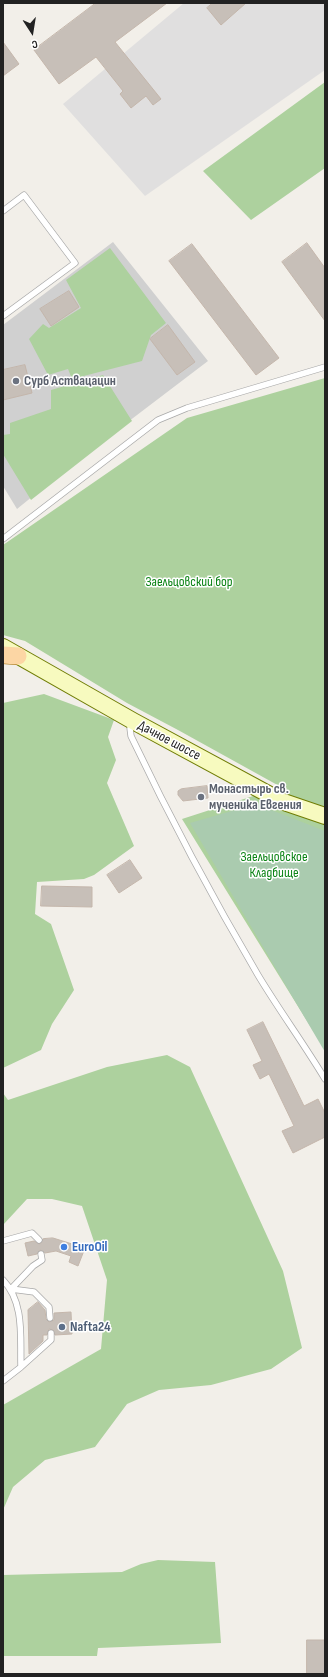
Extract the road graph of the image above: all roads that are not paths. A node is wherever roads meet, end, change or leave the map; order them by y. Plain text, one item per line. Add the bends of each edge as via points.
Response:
1 (3, 211) edge
2 (3, 316) edge
3 (325, 367) edge
4 (3, 539) edge
5 (3, 647) edge
6 (11, 655) edge
7 (133, 721) junction
8 (325, 816) edge
9 (325, 1080) edge
10 (39, 1240) dead end
11 (3, 1242) edge
12 (41, 1254) dead end
13 (3, 1280) edge
14 (11, 1289) junction
15 (50, 1318) dead end
16 (51, 1333) dead end
17 (21, 1367) junction
18 (3, 1381) edge

1 - 2 lane via 24,195 75,263
3 - 4 lane via 188,408 158,420
5 - 6 street, Дачное шоссе
6 - 7 street, Дачное шоссе via 56,676
7 - 8 street, Дачное шоссе via 281,801
7 - 9 lane via 130,728 131,736 174,824 257,973
10 - 11 lane via 32,1233
12 - 14 lane via 42,1260
13 - 14 lane
14 - 15 lane via 34,1292 50,1307
14 - 17 lane via 19,1311
16 - 17 lane via 51,1340
17 - 18 lane

